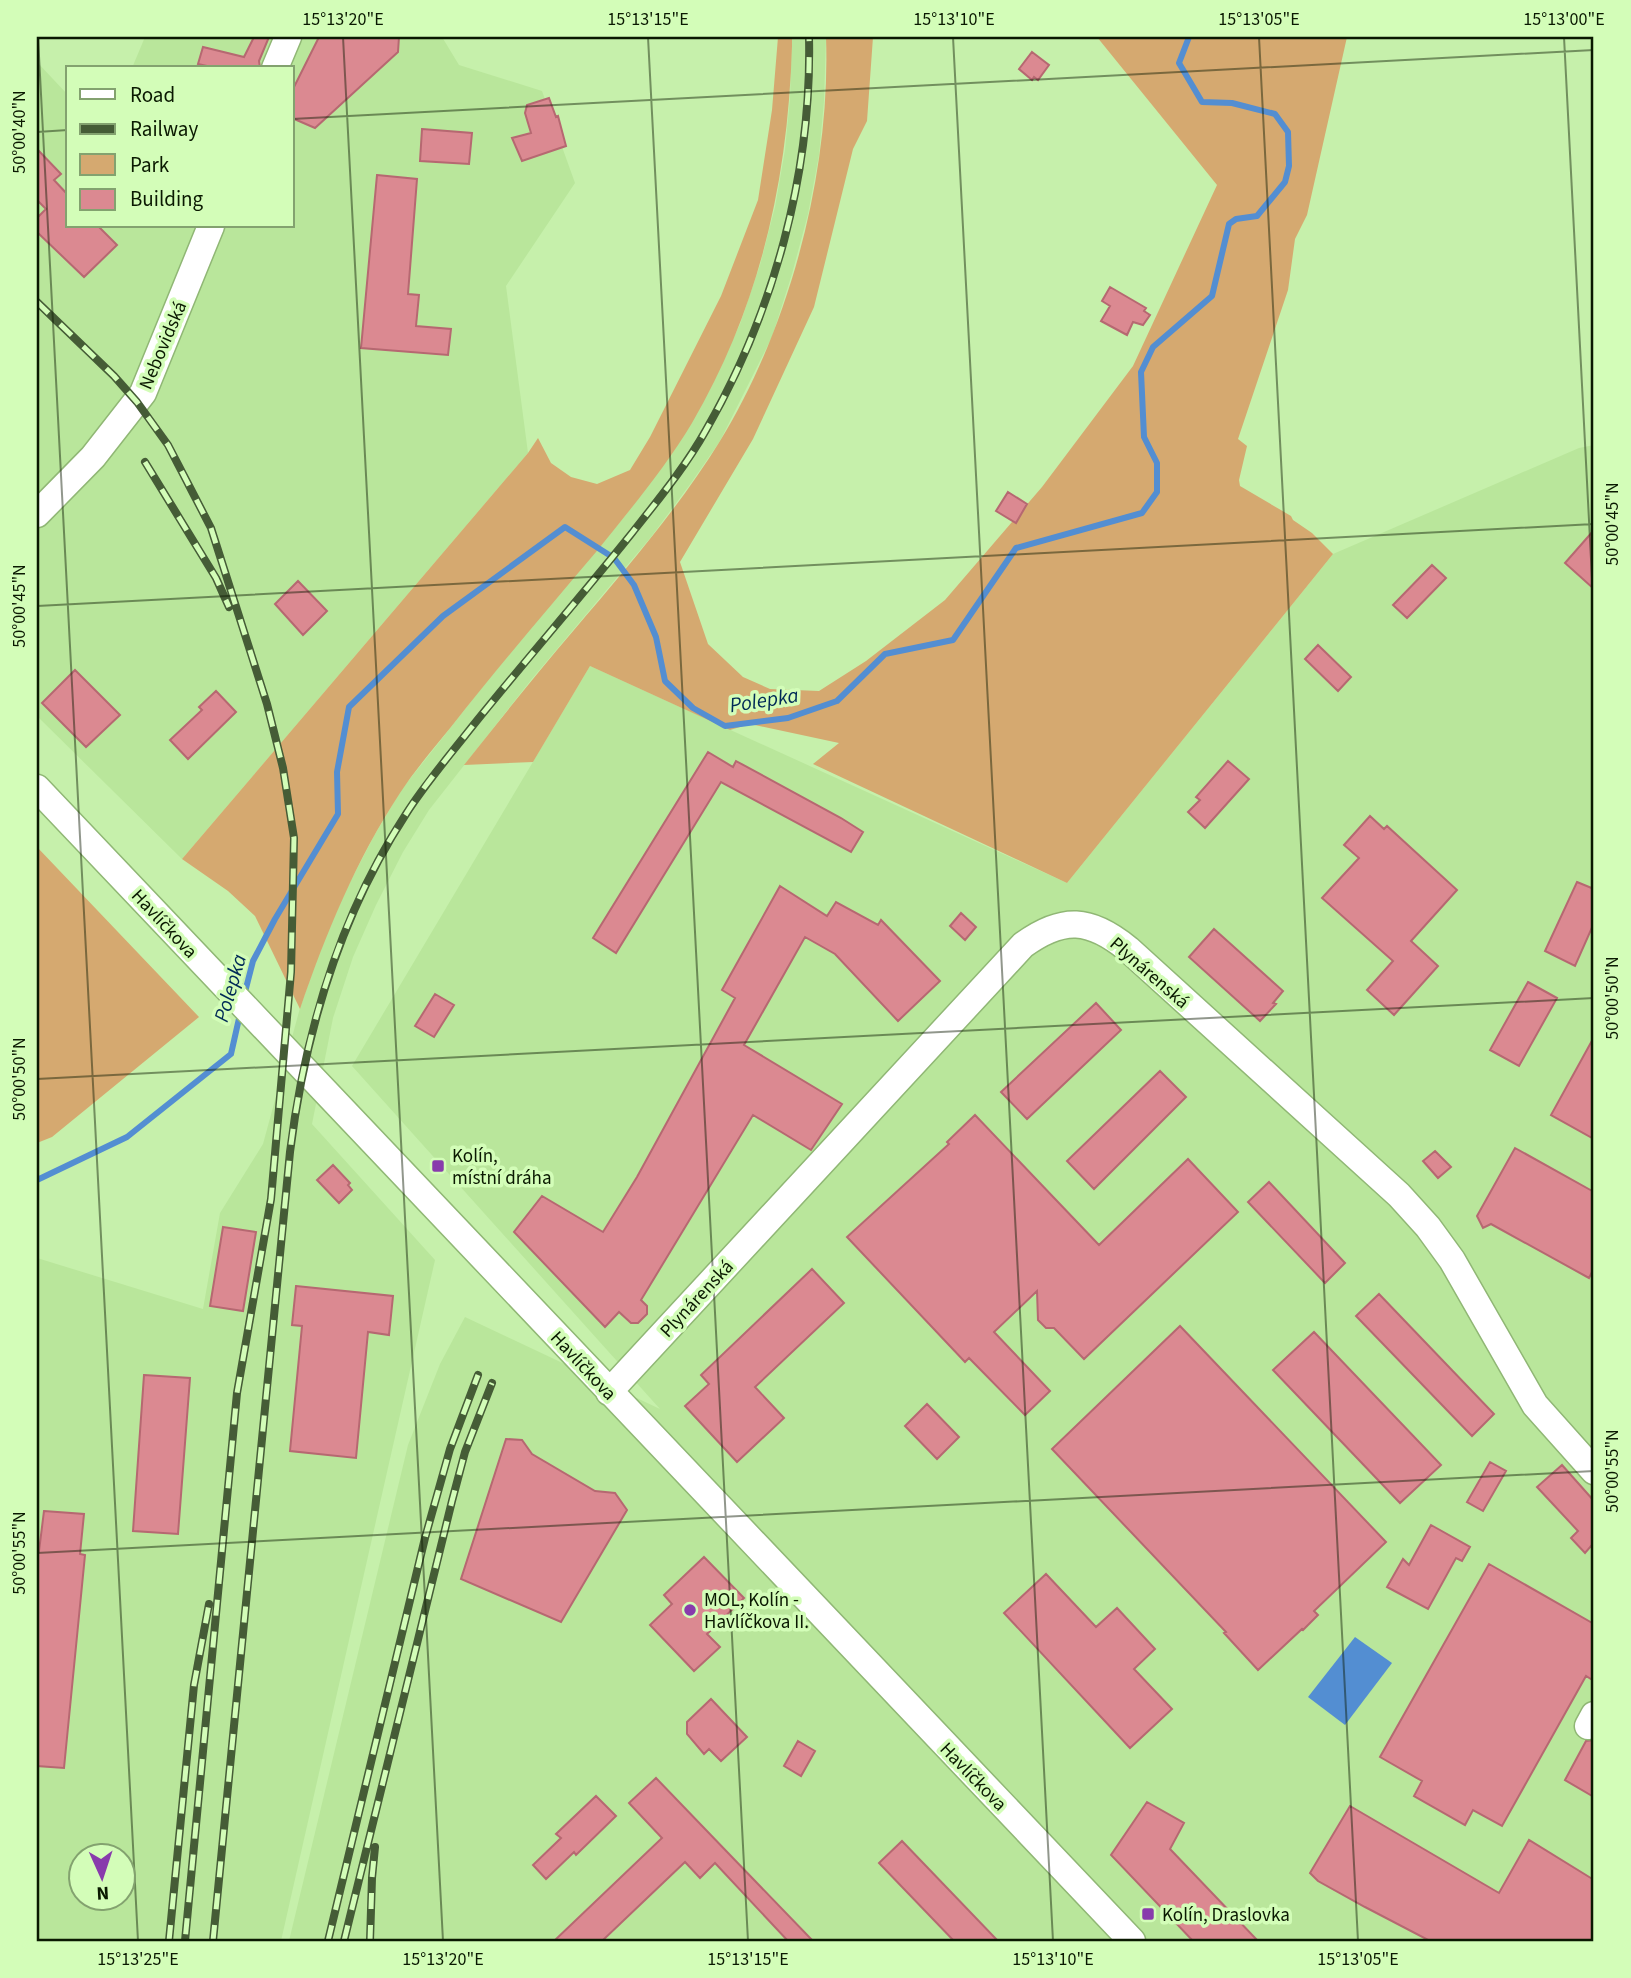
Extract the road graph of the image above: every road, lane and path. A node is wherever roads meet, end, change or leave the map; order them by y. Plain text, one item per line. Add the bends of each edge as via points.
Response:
1 (288, 37) edge
2 (276, 66) edge
3 (210, 228) edge
4 (37, 514) edge
5 (37, 788) edge
6 (609, 1392) junction
7 (1594, 1471) edge
8 (1132, 1941) edge

1 - 2 street
3 - 4 street, Nebovidská via 143,393 93,457
5 - 6 street, Havlíčkova
6 - 7 street, Plynárenská via 1023,945 1040,933 1076,923 1095,927 1128,949 1399,1195 1452,1260 1535,1405
6 - 8 street, Havlíčkova

